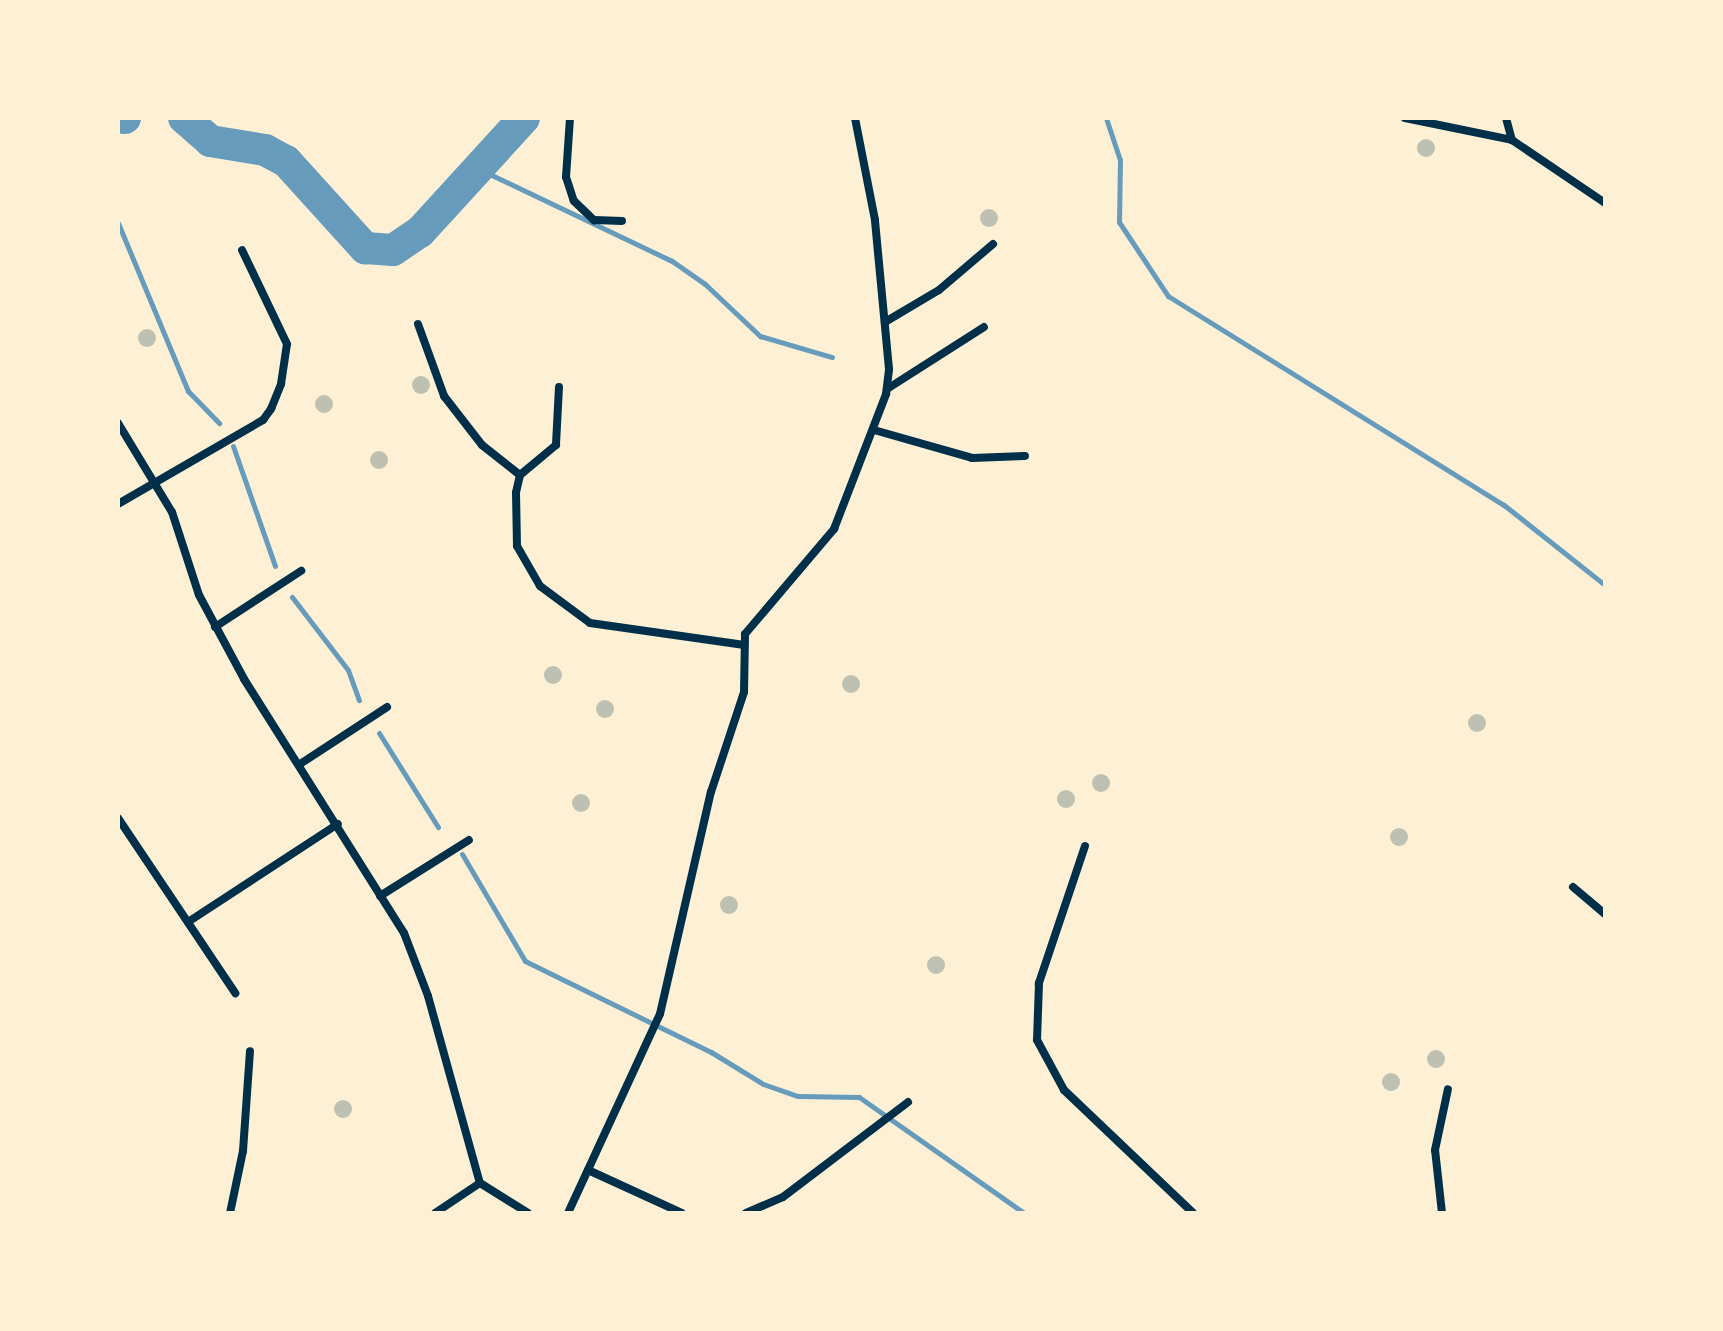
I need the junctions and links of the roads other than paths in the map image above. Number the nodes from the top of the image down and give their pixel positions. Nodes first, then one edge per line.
1 (570, 118) edge
2 (855, 118) edge
3 (1405, 118) edge
4 (1506, 118) edge
5 (1512, 140) junction
6 (1605, 203) edge
7 (622, 221) dead end
8 (993, 244) dead end
9 (242, 250) dead end
10 (885, 322) junction
11 (418, 324) dead end
12 (984, 327) dead end
13 (559, 387) dead end
14 (887, 390) junction
15 (118, 423) edge
16 (874, 430) junction
17 (1025, 456) dead end
18 (520, 475) junction
19 (153, 480) junction
20 (118, 504) edge
21 (301, 571) dead end
22 (215, 627) junction
23 (744, 645) junction
24 (387, 707) dead end
25 (300, 764) junction
26 (118, 818) edge
27 (338, 824) junction
28 (469, 840) dead end
29 (1085, 846) dead end
30 (1573, 887) dead end
31 (380, 896) junction
32 (1605, 914) edge
33 (188, 922) junction
34 (235, 993) dead end
35 (250, 1051) dead end
36 (1448, 1089) dead end
37 (908, 1102) dead end
38 (588, 1170) junction
39 (480, 1183) junction
40 (230, 1213) edge
41 (435, 1213) edge
42 (528, 1213) edge
43 (568, 1213) edge
44 (682, 1213) edge
45 (746, 1213) edge
46 (1193, 1213) edge
47 (1442, 1213) edge

1 - 7 street
2 - 10 street
3 - 5 street
4 - 5 street
5 - 6 street
8 - 10 street
9 - 19 street
10 - 14 street
11 - 18 street
12 - 14 street
13 - 18 street
14 - 16 street
15 - 19 street
16 - 17 street
16 - 23 street
18 - 23 street
19 - 20 street
19 - 22 street
21 - 22 street
22 - 25 street
23 - 38 street
24 - 25 street
25 - 27 street
26 - 33 street
27 - 31 street
27 - 33 street
28 - 31 street
29 - 46 street
30 - 32 street
31 - 39 street
33 - 34 street
35 - 40 street
36 - 47 street
37 - 45 street
38 - 43 street
38 - 44 street
39 - 41 street
39 - 42 street

